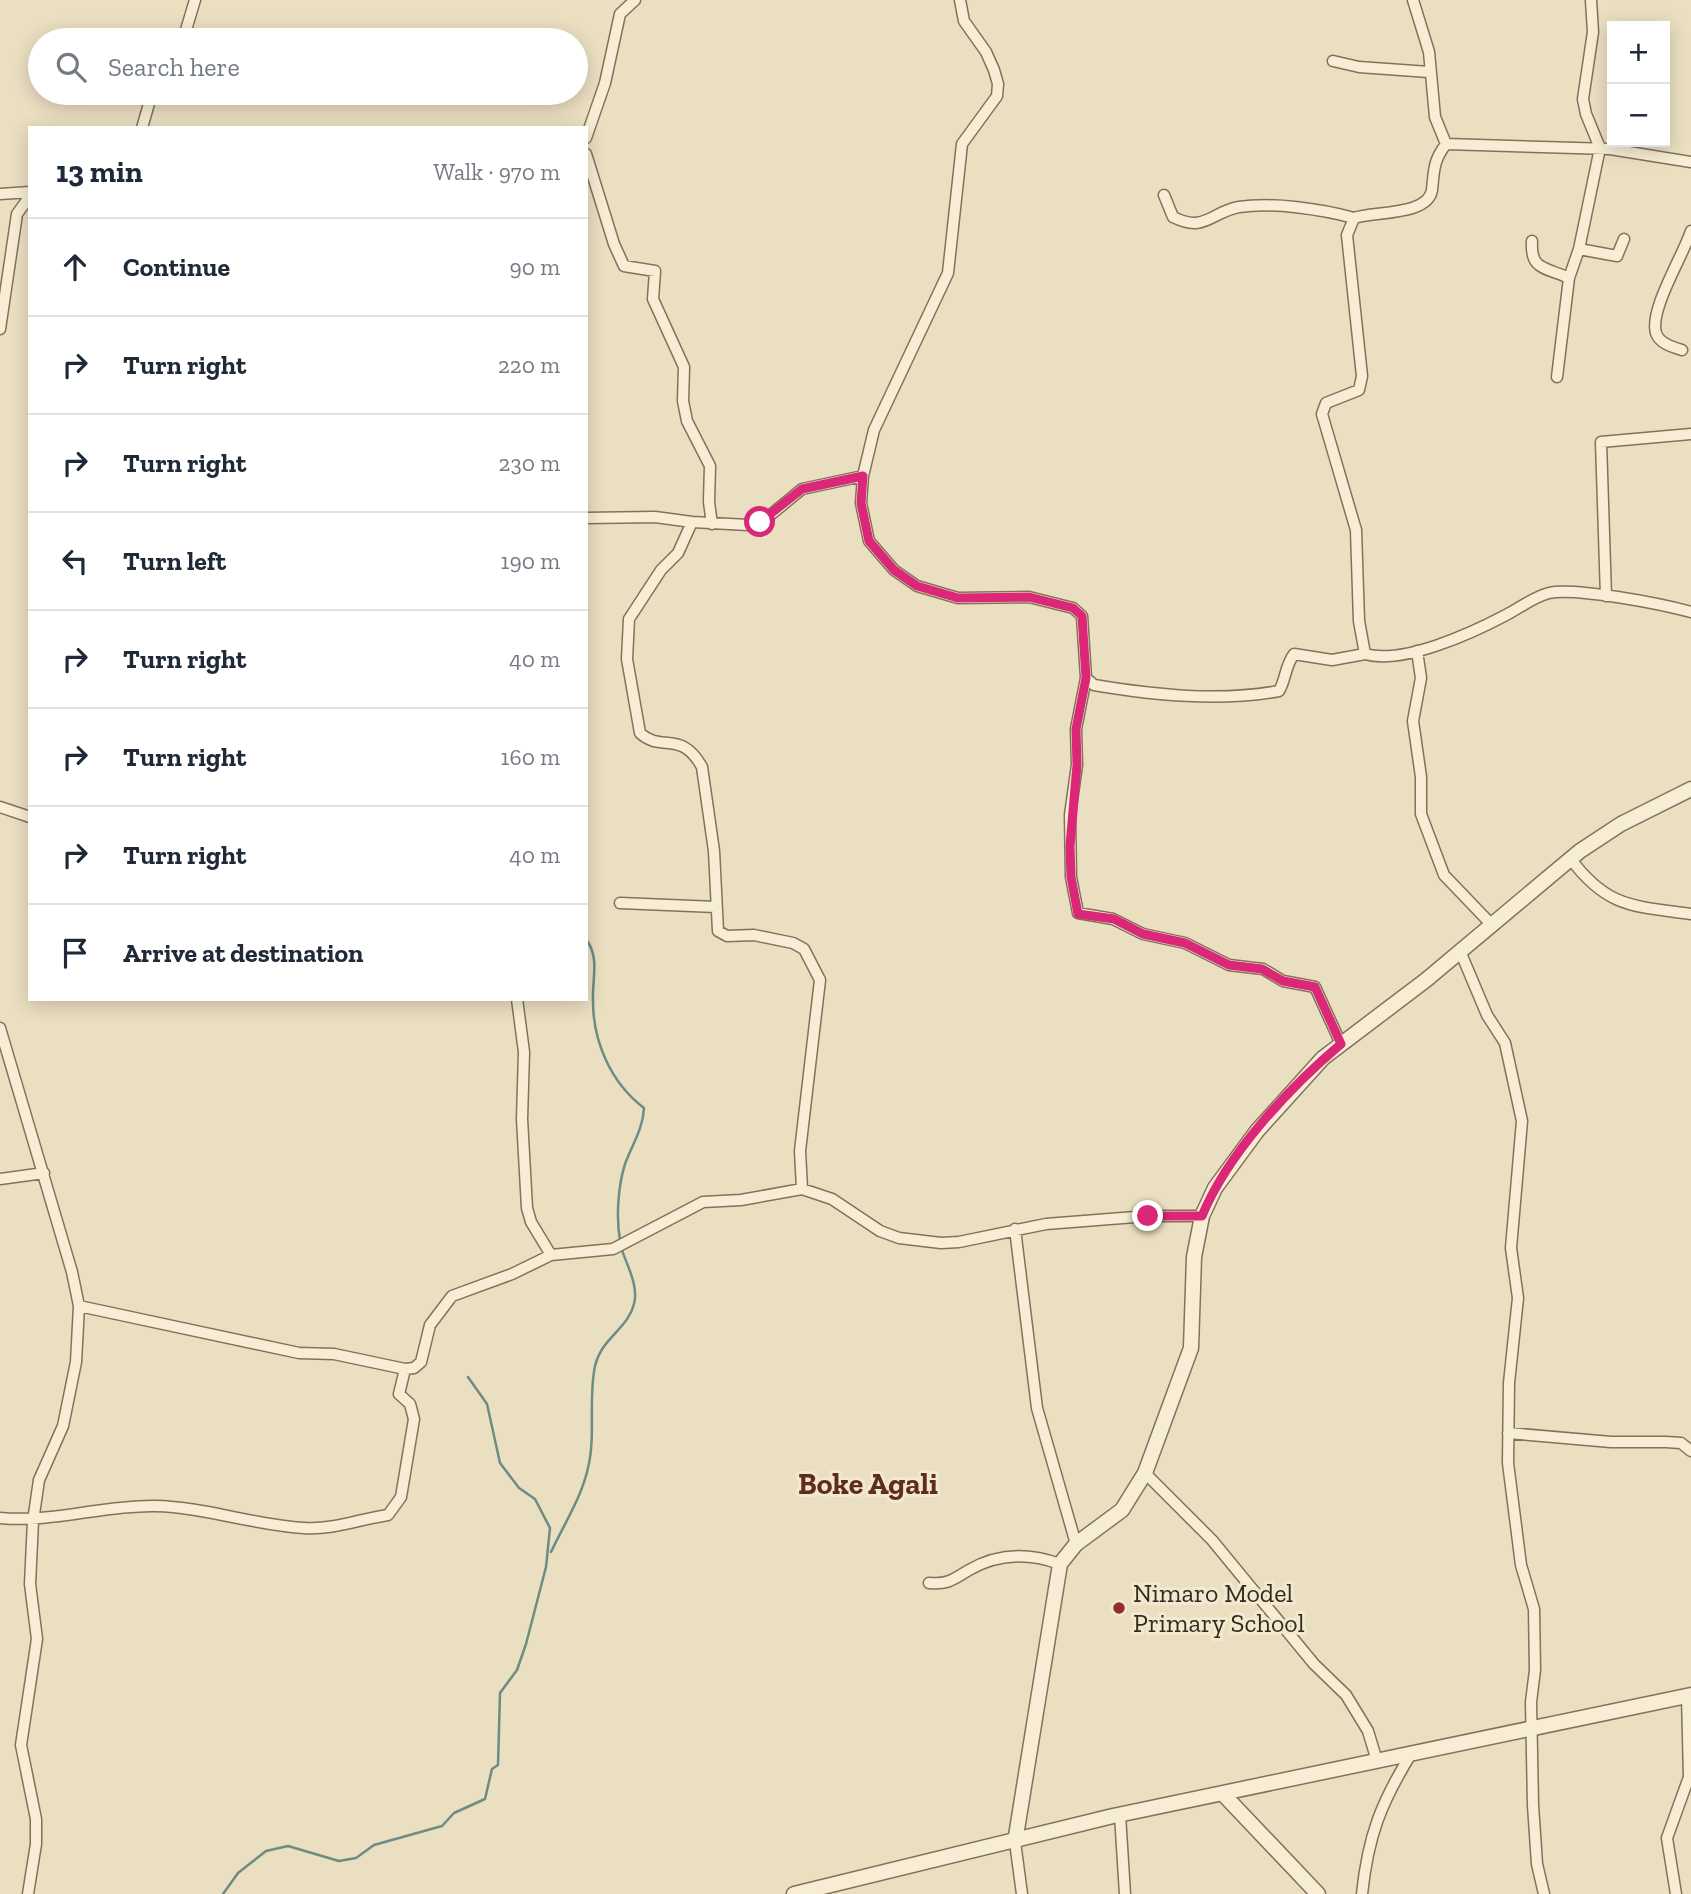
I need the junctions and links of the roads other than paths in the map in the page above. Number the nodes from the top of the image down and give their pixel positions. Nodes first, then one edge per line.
1 (195, 0) edge
2 (635, 0) edge
3 (960, 0) edge
4 (1413, 0) edge
5 (1591, 0) edge
6 (187, 28) edge
7 (1333, 61) dead end
8 (1429, 72) junction
9 (149, 105) edge
10 (143, 126) edge
11 (588, 132) edge
12 (1446, 144) junction
13 (1600, 148) junction
14 (588, 160) edge
15 (1691, 162) edge
16 (0, 194) edge
17 (28, 194) edge
18 (1164, 195) dead end
19 (28, 197) edge
20 (1354, 218) junction
21 (1691, 231) edge
22 (1624, 239) dead end
23 (1532, 241) dead end
24 (1579, 248) junction
25 (1569, 278) junction
26 (0, 329) edge
27 (1682, 350) dead end
28 (1557, 377) dead end
29 (1691, 434) edge
30 (863, 476) junction
31 (588, 518) edge
32 (692, 522) junction
33 (712, 524) junction
34 (1606, 596) junction
35 (1691, 612) edge
36 (1416, 651) junction
37 (1365, 654) junction
38 (1086, 678) junction
39 (1691, 789) edge
40 (0, 807) edge
41 (28, 816) edge
42 (1570, 859) junction
43 (620, 903) dead end
44 (716, 907) junction
45 (1691, 914) edge
46 (1490, 923) junction
47 (1460, 951) junction
48 (517, 1001) edge
49 (0, 1028) edge
50 (1341, 1044) junction
51 (44, 1173) junction
52 (0, 1179) edge
53 (802, 1189) junction
54 (1202, 1216) junction
55 (1015, 1229) junction
56 (551, 1255) junction
57 (79, 1306) junction
58 (405, 1369) junction
59 (1508, 1433) junction
60 (1691, 1451) edge
61 (1145, 1473) junction
62 (0, 1518) edge
63 (33, 1521) junction
64 (1076, 1544) junction
65 (1060, 1564) junction
66 (929, 1583) dead end
67 (1689, 1696) edge
68 (1531, 1729) junction
69 (1411, 1754) junction
70 (1377, 1761) junction
71 (1689, 1777) junction
72 (1691, 1794) edge
73 (1224, 1795) junction
74 (1120, 1815) junction
75 (1014, 1842) junction
76 (839, 1890) edge
77 (28, 1894) edge
78 (794, 1894) edge
79 (1022, 1894) edge
80 (1125, 1894) edge
81 (1318, 1894) edge
82 (1362, 1894) edge
83 (1544, 1894) edge
84 (1676, 1894) edge

1 - 6 street
2 - 11 street
3 - 30 street
4 - 8 street
5 - 13 street
7 - 8 street
8 - 12 street
9 - 10 street
12 - 13 street
12 - 20 street
13 - 15 street
13 - 24 street
14 - 33 street
16 - 17 street
18 - 20 street
19 - 26 street
20 - 37 street
21 - 27 street
22 - 24 street
23 - 25 street
24 - 25 street
25 - 28 street
29 - 34 street
30 - 33 street
30 - 38 street
31 - 32 street
32 - 33 street
32 - 44 street
34 - 35 street
34 - 36 street
36 - 37 street
36 - 46 street
37 - 38 street
38 - 50 street
39 - 42 street
40 - 41 street
42 - 45 street
42 - 46 street
43 - 44 street
44 - 53 street
46 - 47 street
47 - 50 street
47 - 59 street
48 - 56 street
49 - 51 street
50 - 54 street
51 - 52 street
51 - 57 street
53 - 55 street
53 - 56 street
54 - 55 street
54 - 61 street
55 - 64 street
56 - 58 street
57 - 58 street
57 - 63 street
58 - 63 street
59 - 60 street
59 - 68 street
61 - 64 street
61 - 70 street
62 - 63 street
63 - 77 street
64 - 65 street
65 - 66 street
65 - 75 street
67 - 68 street
67 - 71 street
68 - 69 street
68 - 83 street
69 - 70 street
69 - 82 street
70 - 73 street
71 - 72 street
71 - 84 street
73 - 74 street
73 - 81 street
74 - 75 street
74 - 80 street
75 - 76 street
75 - 79 street
76 - 78 street

